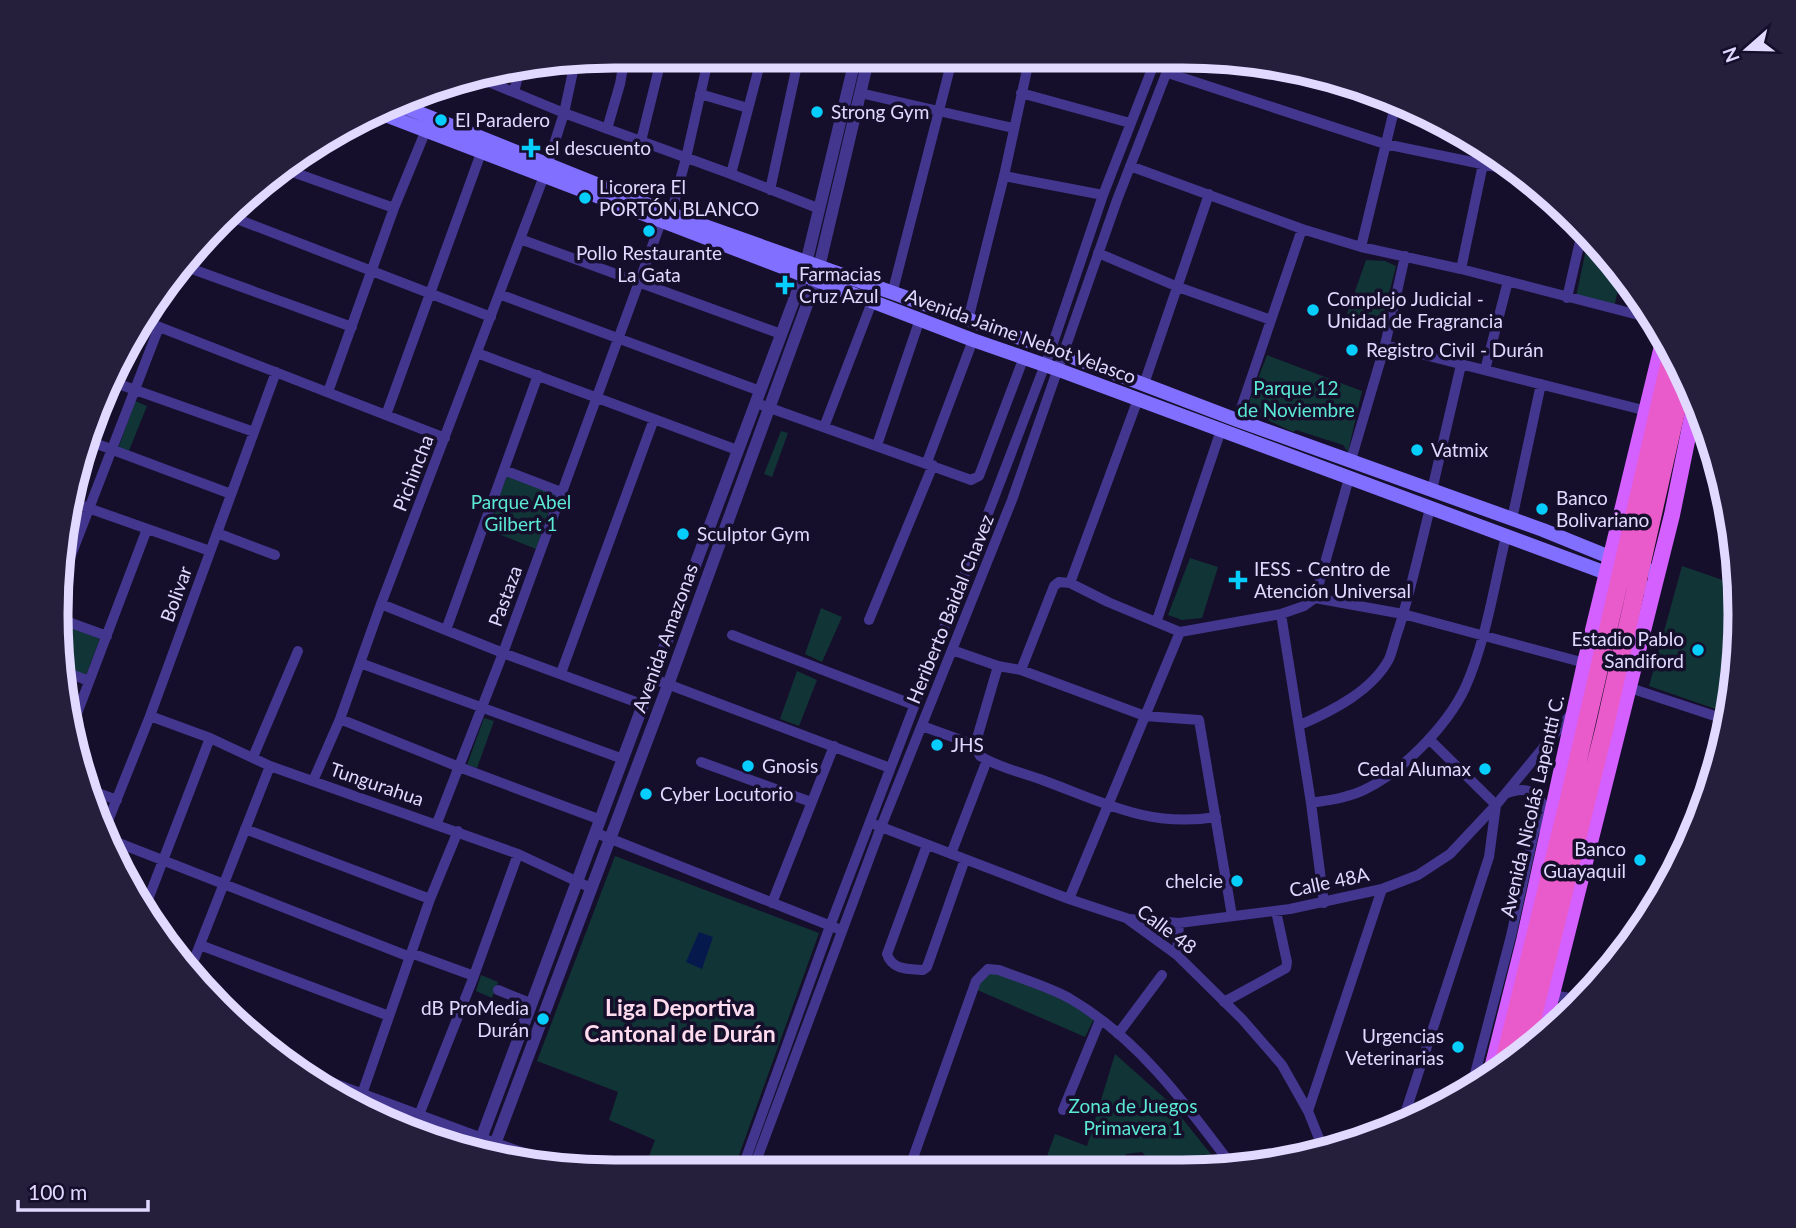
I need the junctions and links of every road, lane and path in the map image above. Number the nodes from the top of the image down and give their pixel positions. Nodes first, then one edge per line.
1 (623, 68) edge
2 (659, 68) edge
3 (706, 68) edge
4 (759, 68) edge
5 (796, 68) edge
6 (853, 68) edge
7 (866, 68) edge
8 (950, 68) edge
9 (1027, 68) edge
10 (1152, 68) edge
11 (1169, 68) edge
12 (573, 70) edge
13 (1168, 72) junction
14 (518, 77) edge
15 (491, 83) edge
16 (514, 92) junction
17 (860, 93) junction
18 (1021, 93) junction
19 (700, 94) junction
20 (413, 107) edge
21 (748, 108) junction
22 (1394, 111) edge
23 (940, 112) junction
24 (564, 113) junction
25 (390, 117) edge
26 (1130, 124) junction
27 (1013, 128) junction
28 (607, 129) junction
29 (426, 130) junction
30 (641, 141) junction
31 (1385, 144) junction
32 (481, 153) junction
33 (686, 158) junction
34 (1483, 164) junction
35 (1130, 166) junction
36 (1494, 166) edge
37 (546, 170) junction
38 (294, 172) edge
39 (732, 174) junction
40 (1004, 176) junction
41 (770, 190) junction
42 (1209, 194) junction
43 (1103, 195) junction
44 (394, 208) junction
45 (820, 209) junction
46 (666, 218) junction
47 (238, 219) edge
48 (1302, 229) junction
49 (520, 239) junction
50 (1580, 241) edge
51 (1361, 247) junction
52 (1098, 253) junction
53 (1405, 256) junction
54 (192, 269) edge
55 (372, 269) junction
56 (1461, 269) junction
57 (811, 271) junction
58 (1508, 281) junction
59 (638, 284) junction
60 (1178, 286) junction
61 (429, 292) junction
62 (499, 294) junction
63 (892, 294) junction
64 (1567, 298) junction
65 (872, 302) junction
66 (1639, 315) edge
67 (491, 317) junction
68 (920, 319) junction
69 (968, 320) junction
70 (1271, 320) junction
71 (152, 324) edge
72 (159, 327) junction
73 (352, 327) junction
74 (781, 334) junction
75 (618, 338) junction
76 (973, 340) junction
77 (1385, 345) junction
78 (1057, 352) junction
79 (1661, 352) edge
80 (477, 353) junction
81 (1024, 357) junction
82 (1461, 365) junction
83 (1052, 368) junction
84 (1669, 369) edge
85 (1485, 370) junction
86 (276, 372) junction
87 (538, 375) junction
88 (1144, 384) junction
89 (1541, 384) junction
90 (120, 385) edge
91 (134, 390) junction
92 (328, 392) junction
93 (1680, 393) edge
94 (596, 397) junction
95 (758, 397) junction
96 (1138, 399) junction
97 (769, 407) junction
98 (1647, 411) junction
99 (386, 415) junction
100 (654, 419) junction
101 (1237, 420) junction
102 (1692, 420) edge
103 (824, 427) junction
104 (1222, 430) junction
105 (254, 432) junction
106 (445, 438) junction
107 (96, 444) edge
108 (877, 444) junction
109 (113, 450) junction
110 (737, 450) junction
111 (1351, 460) junction
112 (930, 463) junction
113 (504, 470) junction
114 (1349, 478) junction
115 (1432, 490) junction
116 (561, 492) junction
117 (231, 494) junction
118 (80, 505) edge
119 (1430, 508) junction
120 (89, 509) junction
121 (1512, 519) junction
122 (147, 529) junction
123 (217, 533) junction
124 (1506, 536) junction
125 (210, 551) junction
126 (72, 553) edge
127 (275, 555) dead end
128 (1631, 574) junction
129 (1070, 583) junction
130 (1315, 597) junction
131 (381, 604) junction
132 (1281, 614) junction
133 (1403, 614) junction
134 (869, 620) dead end
135 (1157, 620) junction
136 (68, 622) edge
137 (446, 630) junction
138 (1181, 632) junction
139 (732, 635) dead end
140 (107, 636) junction
141 (1482, 636) junction
142 (952, 650) junction
143 (298, 651) dead end
144 (503, 653) junction
145 (360, 663) junction
146 (1585, 663) junction
147 (998, 666) junction
148 (1021, 670) junction
149 (561, 673) junction
150 (72, 674) edge
151 (654, 679) junction
152 (89, 681) junction
153 (668, 685) junction
154 (1627, 687) junction
155 (644, 705) junction
156 (914, 705) junction
157 (482, 707) junction
158 (1577, 708) junction
159 (78, 712) edge
160 (150, 716) junction
161 (1145, 716) junction
162 (1718, 716) edge
163 (340, 719) junction
164 (1300, 725) junction
165 (922, 726) junction
166 (210, 738) junction
167 (1429, 739) junction
168 (975, 745) junction
169 (834, 746) junction
170 (253, 757) junction
171 (623, 759) junction
172 (987, 760) junction
173 (701, 762) dead end
174 (270, 766) junction
175 (459, 767) junction
176 (890, 768) junction
177 (313, 781) junction
178 (99, 793) edge
179 (1505, 793) junction
180 (117, 800) junction
181 (811, 802) junction
182 (1311, 803) junction
183 (1496, 805) junction
184 (1108, 806) junction
185 (1550, 815) junction
186 (1216, 817) junction
187 (109, 820) edge
188 (869, 822) junction
189 (437, 823) junction
190 (599, 826) junction
191 (881, 827) junction
192 (245, 829) junction
193 (458, 831) junction
194 (610, 839) junction
195 (120, 843) edge
196 (927, 845) junction
197 (519, 854) junction
198 (951, 854) junction
199 (965, 859) junction
200 (163, 860) junction
201 (576, 882) junction
202 (223, 884) junction
203 (591, 888) junction
204 (1382, 889) junction
205 (148, 898) edge
206 (1069, 899) junction
207 (430, 900) junction
208 (1324, 902) junction
209 (772, 903) junction
210 (1276, 911) junction
211 (1232, 916) junction
212 (1126, 918) junction
213 (1179, 922) junction
214 (830, 926) junction
215 (841, 930) junction
216 (200, 945) junction
217 (410, 955) junction
218 (1177, 955) junction
219 (194, 961) edge
220 (474, 975) junction
221 (1162, 975) dead end
222 (1520, 976) junction
223 (498, 990) dead end
224 (1551, 995) junction
225 (1570, 998) edge
226 (1224, 1002) junction
227 (530, 1003) junction
228 (389, 1016) junction
229 (1100, 1020) junction
230 (1545, 1021) edge
231 (1118, 1034) junction
232 (1528, 1035) edge
233 (1505, 1053) edge
234 (1495, 1061) edge
235 (1475, 1074) edge
236 (356, 1094) edge
237 (365, 1099) edge
238 (1063, 1110) dead end
239 (1308, 1111) junction
240 (1406, 1111) edge
241 (419, 1115) junction
242 (436, 1122) junction
243 (434, 1129) edge
244 (470, 1140) edge
245 (1320, 1142) edge
246 (480, 1143) edge
247 (488, 1144) edge
248 (495, 1144) junction
249 (510, 1149) edge
250 (1226, 1158) edge
251 (745, 1160) edge
252 (756, 1160) edge
253 (912, 1160) edge

1 - 28 street
2 - 30 street
3 - 19 street, Pastaza
4 - 21 street
5 - 41 street
6 - 45 street, Avenida Amazonas
7 - 17 street, Avenida Amazonas
8 - 23 street
9 - 18 street
10 - 26 street, Heriberto Baidal Chavez
11 - 13 street, Heriberto Baidal Chavez
12 - 24 street, Pichincha
13 - 31 street
13 - 35 street, Heriberto Baidal Chavez
14 - 16 street
15 - 16 street
16 - 24 street
17 - 23 street
17 - 57 street, Avenida Amazonas
18 - 26 street
18 - 27 street
19 - 21 street
19 - 33 street, Pastaza
20 - 37 main road, Avenida Jaime Nebot Velasco
21 - 39 street
22 - 31 street
23 - 27 street
23 - 63 street
24 - 28 street
24 - 37 street, Pichincha
25 - 29 main road, Avenida Jaime Nebot Velasco
26 - 43 street, Heriberto Baidal Chavez
27 - 40 street
28 - 30 street
29 - 32 main road, Avenida Jaime Nebot Velasco
29 - 44 street
30 - 33 street
31 - 34 street
31 - 51 street
32 - 37 main road, Avenida Jaime Nebot Velasco
32 - 61 street
33 - 39 street
33 - 46 street, Pastaza
34 - 36 street
34 - 56 street
35 - 42 street
35 - 52 street, Heriberto Baidal Chavez
37 - 46 main road, Avenida Jaime Nebot Velasco
37 - 49 street, Pichincha
38 - 44 street
39 - 41 street
40 - 43 street
40 - 69 street
41 - 45 street
42 - 48 street
42 - 60 street
43 - 78 street, Heriberto Baidal Chavez
44 - 55 street
45 - 57 street, Avenida Amazonas
46 - 57 main road, Avenida Jaime Nebot Velasco
46 - 59 street, Pastaza
47 - 55 street
48 - 51 street
48 - 70 street
49 - 59 street
49 - 62 street, Pichincha
50 - 64 street
51 - 53 street
52 - 60 street
52 - 78 street, Heriberto Baidal Chavez
53 - 56 street
53 - 77 street
54 - 73 street
55 - 61 street
55 - 73 street
56 - 58 street
57 - 63 main road, Avenida Jaime Nebot Velasco
57 - 65 main road, Avenida Jaime Nebot Velasco
57 - 74 street, Avenida Amazonas
57 - 97 street, Avenida Amazonas
58 - 64 street
58 - 85 street
59 - 74 street
59 - 75 street, Pastaza
60 - 70 street
60 - 88 street
61 - 67 street
61 - 99 street
62 - 67 street, Pichincha
62 - 75 street
63 - 69 main road, Avenida Jaime Nebot Velasco
64 - 66 street
65 - 68 main road, Avenida Jaime Nebot Velasco
65 - 103 street
67 - 80 street, Pichincha
68 - 76 main road, Avenida Jaime Nebot Velasco
68 - 108 street
69 - 78 main road, Avenida Jaime Nebot Velasco
70 - 101 street
71 - 72 street
72 - 86 street
72 - 91 street
73 - 92 street
74 - 95 street, Avenida Amazonas
75 - 94 street, Pastaza
75 - 95 street
76 - 81 main road, Avenida Jaime Nebot Velasco
76 - 112 street
77 - 82 street
77 - 111 street
78 - 83 street, Heriberto Baidal Chavez
78 - 88 main road, Avenida Jaime Nebot Velasco
79 - 98 main road, Avenida Nicolás Lapentti C.
80 - 87 street
80 - 106 street, Pichincha
81 - 83 main road, Avenida Jaime Nebot Velasco
81 - 112 street
82 - 85 street
82 - 115 street
83 - 96 main road, Avenida Jaime Nebot Velasco
83 - 142 street, Heriberto Baidal Chavez
83 - 156 street, Heriberto Baidal Chavez
84 - 128 highway, Avenida Nicolás Lapentti C.
85 - 89 street
86 - 92 street
86 - 105 street, Bolivar
87 - 94 street
87 - 113 street
88 - 101 main road, Avenida Jaime Nebot Velasco
89 - 98 street
89 - 121 street
90 - 91 street
91 - 105 street
91 - 109 street
92 - 99 street
93 - 128 highway, Avenida Nicolás Lapentti C.
94 - 100 street
94 - 116 street, Pastaza
95 - 97 street
95 - 110 street, Avenida Amazonas
96 - 104 main road, Avenida Jaime Nebot Velasco
96 - 129 street
97 - 103 street
97 - 153 street, Avenida Amazonas
98 - 128 main road, Avenida Nicolás Lapentti C.
99 - 106 street
100 - 110 street
100 - 149 street
101 - 111 main road, Avenida Jaime Nebot Velasco
102 - 128 main road, Avenida Nicolás Lapentti C.
103 - 108 street
104 - 114 main road, Avenida Jaime Nebot Velasco
104 - 135 street
105 - 117 street, Bolivar
106 - 131 street, Pichincha
107 - 109 street
108 - 112 street
109 - 117 street
109 - 120 street
110 - 151 street, Avenida Amazonas
111 - 115 main road, Avenida Jaime Nebot Velasco
112 - 134 street
113 - 116 street
113 - 137 street
114 - 119 main road, Avenida Jaime Nebot Velasco
114 - 130 street
115 - 121 main road, Avenida Jaime Nebot Velasco
116 - 144 street, Pastaza
117 - 123 street, Bolivar
118 - 120 street
119 - 124 main road, Avenida Jaime Nebot Velasco
119 - 133 street
120 - 122 street
120 - 126 street
121 - 128 main road, Avenida Jaime Nebot Velasco
122 - 125 street
122 - 140 street
123 - 125 street, Bolivar
123 - 127 street
124 - 128 main road, Avenida Jaime Nebot Velasco
124 - 141 street
125 - 160 street, Bolivar
128 - 146 main road, Avenida Nicolás Lapentti C.
128 - 154 main road, Avenida Nicolás Lapentti C.
128 - 222 highway, Avenida Nicolás Lapentti C.
128 - 232 highway, Avenida Nicolás Lapentti C.
129 - 135 street
129 - 148 street
130 - 132 street
130 - 133 street
131 - 137 street
131 - 145 street, Pichincha
132 - 138 street
132 - 164 street
133 - 141 street
133 - 164 street
135 - 138 street
136 - 140 street
137 - 144 street
138 - 161 street
139 - 156 street
140 - 152 street
141 - 146 street
141 - 167 street
142 - 147 street
142 - 165 street, Heriberto Baidal Chavez
143 - 170 street
144 - 149 street
144 - 157 street, Pastaza
145 - 157 street
145 - 163 street, Pichincha
146 - 158 main road, Avenida Nicolás Lapentti C.
147 - 148 street
147 - 168 street
148 - 161 street
149 - 155 street
150 - 152 street
151 - 153 street
151 - 155 street, Avenida Amazonas
152 - 159 street
153 - 169 street
153 - 194 street, Avenida Amazonas
154 - 162 street
154 - 224 main road, Avenida Nicolás Lapentti C.
155 - 171 street, Avenida Amazonas
156 - 176 street, Heriberto Baidal Chavez
157 - 171 street
157 - 175 street, Pastaza
158 - 179 street, Calle 48A
158 - 185 main road, Avenida Nicolás Lapentti C.
160 - 166 street, Tungurahua
160 - 180 street, Bolivar
161 - 184 street
161 - 186 street
163 - 175 street
163 - 177 street, Pichincha
164 - 182 street
165 - 168 street
165 - 191 street, Heriberto Baidal Chavez
166 - 170 street, Tungurahua
166 - 200 street
167 - 182 street
167 - 183 street
168 - 172 street
169 - 176 street
169 - 181 street
170 - 174 street, Tungurahua
171 - 190 street, Avenida Amazonas
172 - 184 street
172 - 198 street
173 - 181 street
174 - 177 street, Tungurahua
174 - 192 street
175 - 189 street, Pastaza
175 - 190 street
176 - 188 street, Heriberto Baidal Chavez
177 - 189 street, Tungurahua
178 - 180 street
179 - 183 street, Calle 48A
179 - 185 street
180 - 187 street, Bolivar
181 - 209 street
182 - 208 street
183 - 204 street, Calle 48A
183 - 240 street
184 - 186 street
184 - 206 street
185 - 222 main road, Avenida Nicolás Lapentti C.
185 - 235 street
186 - 211 street
188 - 191 street, Calle 48
188 - 214 street, Heriberto Baidal Chavez
189 - 193 street, Tungurahua
190 - 194 street
190 - 201 street, Avenida Amazonas
191 - 196 street, Calle 48
191 - 215 street, Heriberto Baidal Chavez
192 - 202 street
192 - 207 street
193 - 197 street, Tungurahua
193 - 207 street
194 - 203 street, Avenida Amazonas
194 - 209 street
195 - 200 street
196 - 198 street, Calle 48
196 - 199 street
197 - 201 street, Tungurahua
197 - 220 street
198 - 199 street, Calle 48
199 - 206 street, Calle 48
200 - 202 street
200 - 205 street
201 - 203 street, Tungurahua
201 - 227 street, Avenida Amazonas
202 - 216 street
202 - 217 street
203 - 248 street, Avenida Amazonas
204 - 208 street, Calle 48A
204 - 239 street
206 - 212 street, Calle 48
207 - 217 street
208 - 210 street, Calle 48A
209 - 214 street
210 - 211 street, Calle 48A
210 - 226 street
211 - 213 street, Calle 48A
212 - 213 street, Calle 48A
212 - 218 street, Calle 48
213 - 218 street
214 - 215 street
214 - 251 street, Heriberto Baidal Chavez
215 - 252 street, Heriberto Baidal Chavez
216 - 219 street
216 - 228 street
217 - 220 street
217 - 228 street
218 - 226 street, Calle 48
220 - 241 street
221 - 231 street
222 - 233 highway, Avenida Nicolás Lapentti C.
222 - 234 main road, Avenida Nicolás Lapentti C.
223 - 227 street
224 - 225 street
224 - 230 main road, Avenida Nicolás Lapentti C.
226 - 239 street, Calle 48
227 - 246 street, Avenida Amazonas
228 - 236 street
229 - 231 street
229 - 238 street
229 - 253 street
231 - 250 street
237 - 241 street
239 - 245 street, Calle 48
241 - 242 street
242 - 243 street
242 - 244 street
247 - 248 street
248 - 249 street

